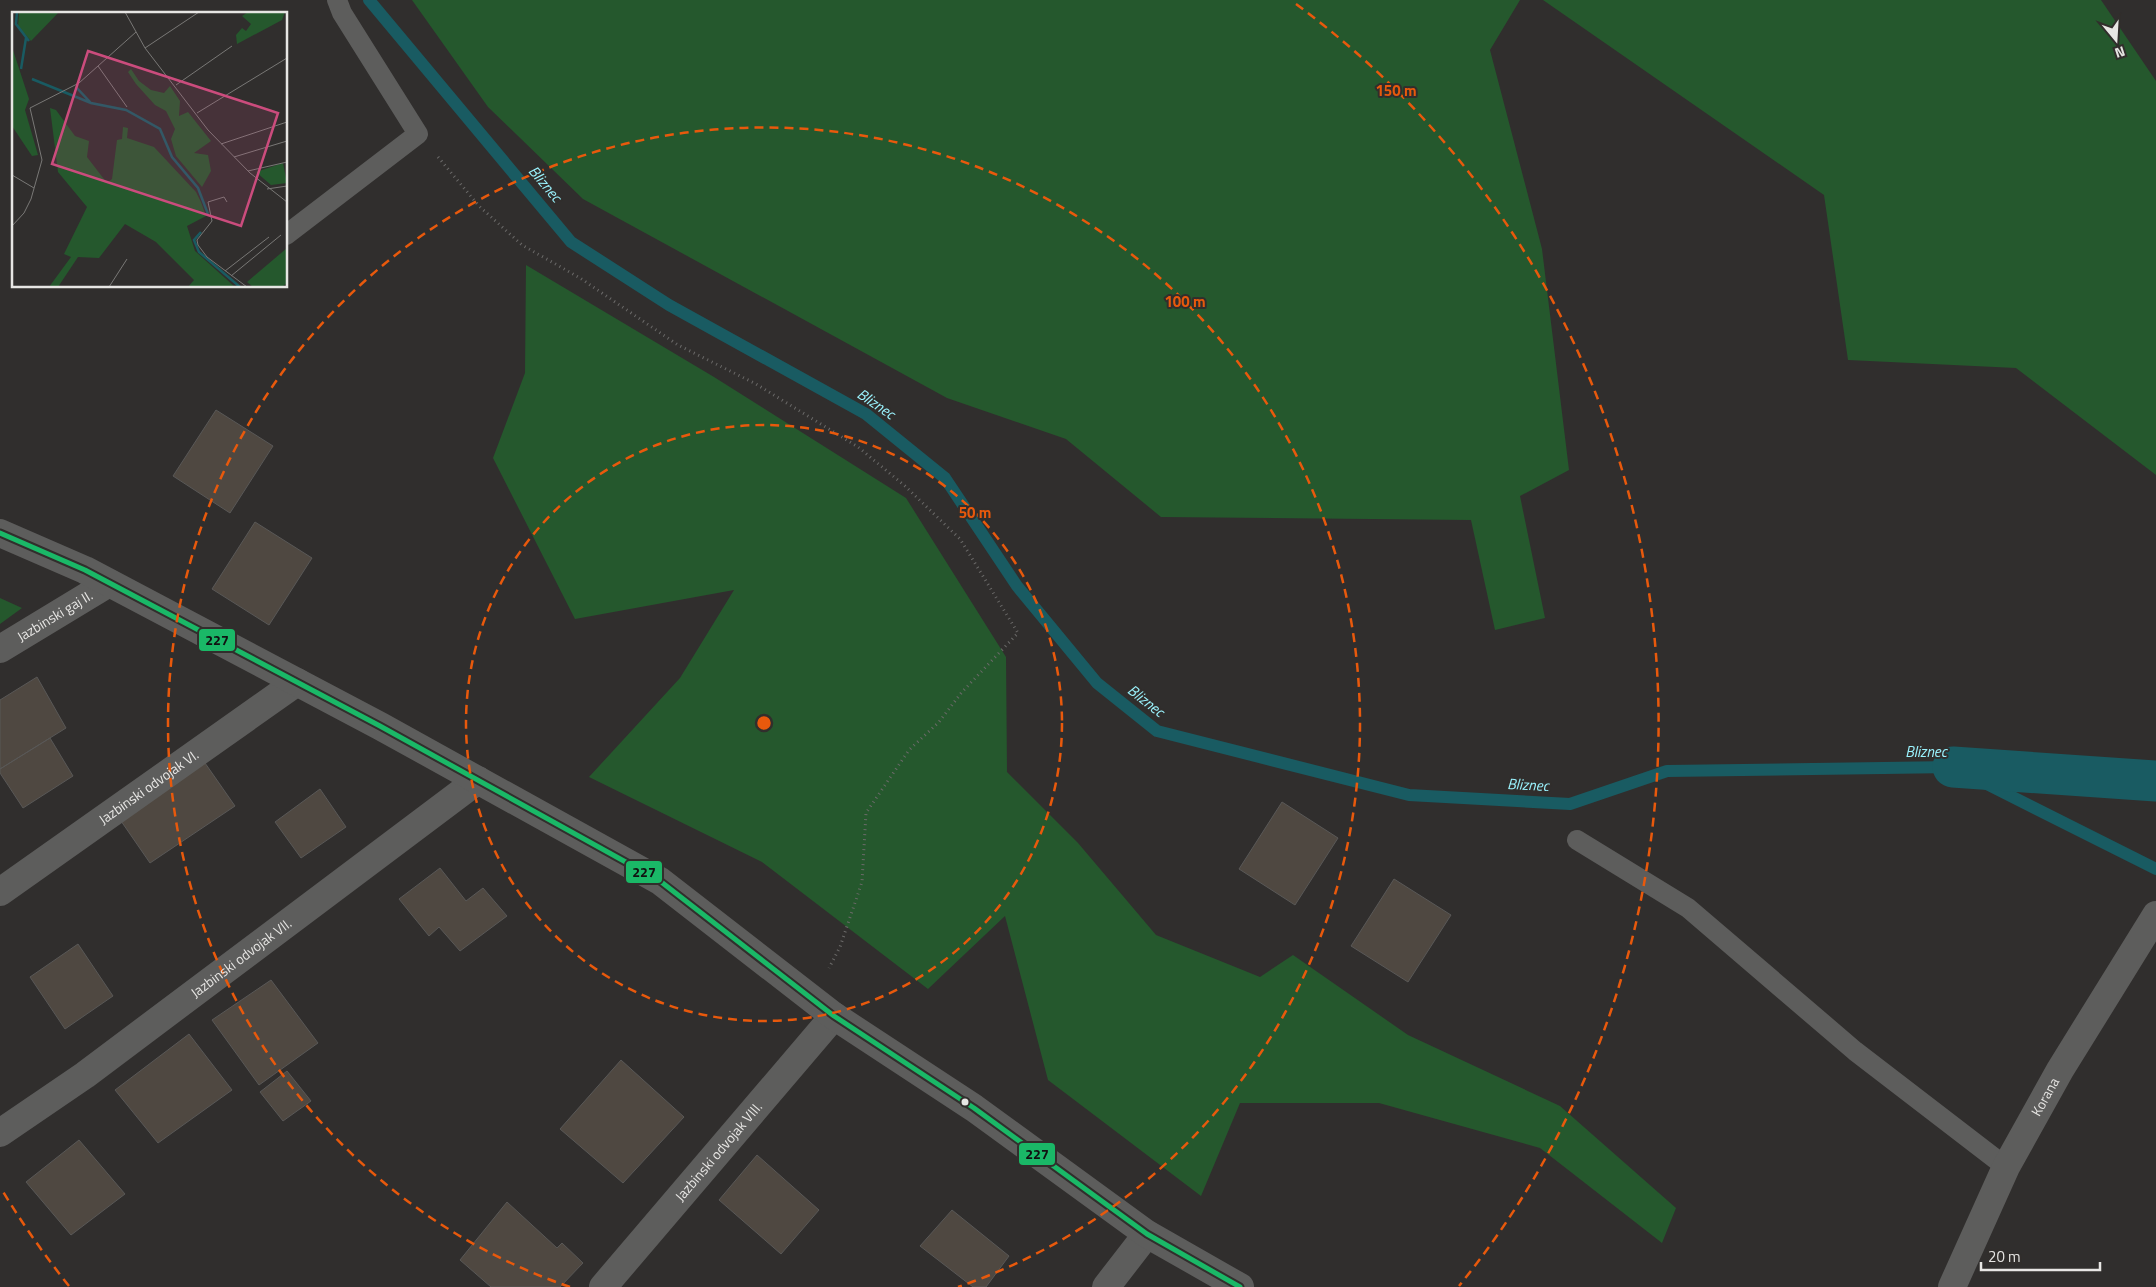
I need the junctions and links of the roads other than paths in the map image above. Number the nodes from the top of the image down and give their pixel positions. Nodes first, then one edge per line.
1 (337, 0) edge
2 (288, 233) edge
3 (0, 533) edge
4 (109, 584) junction
5 (0, 649) edge
6 (297, 682) junction
7 (478, 780) junction
8 (1577, 840) dead end
9 (0, 892) edge
10 (2156, 915) edge
11 (834, 1016) junction
12 (0, 1134) edge
13 (2006, 1167) junction
14 (1147, 1234) junction
15 (603, 1287) edge
16 (1106, 1287) edge
17 (1240, 1287) edge
18 (1952, 1287) edge

1 - 2 lane
3 - 4 street
4 - 5 street, Jazbinski gaj II.
4 - 6 street
6 - 7 street
6 - 9 street, Jazbinski odvojak VI.
7 - 11 street
7 - 12 street, Jazbinski odvojak VII.
8 - 13 lane
10 - 13 street, Korana
11 - 14 street
11 - 15 street, Jazbinski odvojak VIII.
13 - 18 street, Korana
14 - 16 street
14 - 17 street

